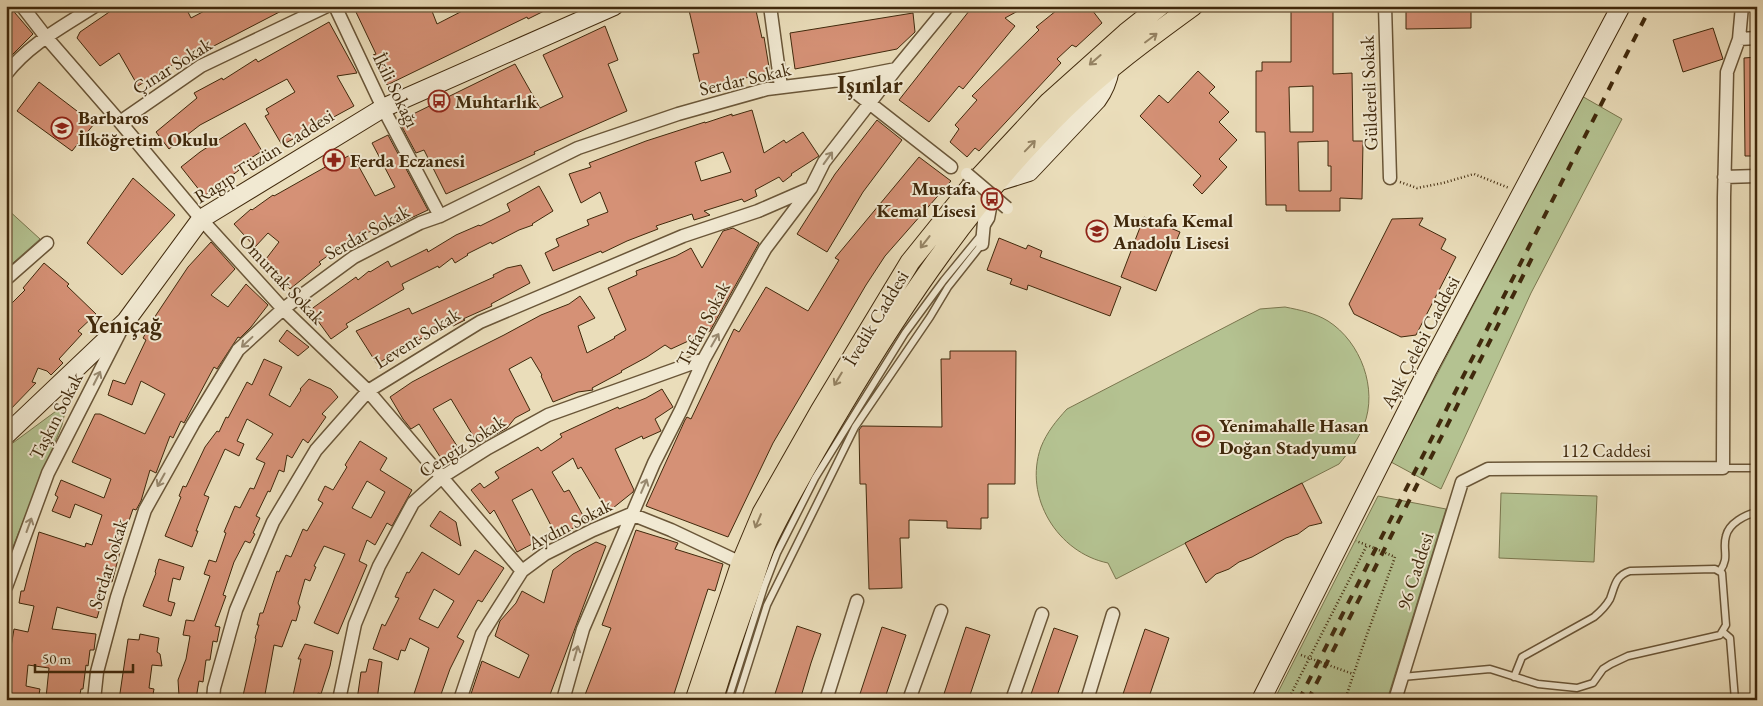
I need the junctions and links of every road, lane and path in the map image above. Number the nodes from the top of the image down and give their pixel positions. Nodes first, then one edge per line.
1 (22, 6) edge
2 (95, 6) edge
3 (327, 6) edge
4 (335, 6) edge
5 (614, 6) edge
6 (770, 6) edge
7 (948, 6) edge
8 (1160, 6) edge
9 (1193, 6) edge
10 (1385, 6) edge
11 (1621, 6) edge
12 (1742, 6) edge
13 (46, 37) junction
14 (1757, 38) edge
15 (1740, 39) junction
16 (896, 69) junction
17 (6, 74) edge
18 (840, 80) junction
19 (781, 87) junction
20 (870, 103) junction
21 (383, 108) junction
22 (120, 122) junction
23 (951, 167) dead end
24 (967, 174) dead end
25 (1757, 176) edge
26 (1724, 177) junction
27 (1390, 178) joint
28 (997, 182) junction
29 (811, 188) junction
30 (1513, 189) dead end
31 (1007, 208) dead end
32 (440, 216) junction
33 (202, 219) junction
34 (983, 237) junction
35 (47, 243) dead end
36 (6, 279) edge
37 (282, 309) junction
38 (126, 321) junction
39 (704, 359) junction
40 (368, 391) junction
41 (6, 435) edge
42 (1723, 468) junction
43 (1757, 468) edge
44 (1488, 469) joint
45 (442, 477) junction
46 (1757, 512) edge
47 (631, 514) junction
48 (1344, 536) junction
49 (1367, 545) junction
50 (741, 563) junction
51 (1720, 570) junction
52 (522, 571) junction
53 (6, 587) edge
54 (857, 601) dead end
55 (941, 611) dead end
56 (1042, 614) dead end
57 (1113, 614) dead end
58 (1722, 632) junction
59 (1287, 649) junction
60 (1309, 658) junction
61 (1353, 674) junction
62 (1401, 677) junction
63 (1514, 677) junction
64 (94, 700) edge
65 (213, 700) edge
66 (339, 700) edge
67 (460, 700) edge
68 (563, 700) edge
69 (696, 700) edge
70 (713, 700) edge
71 (722, 700) edge
72 (728, 700) edge
73 (737, 700) edge
74 (826, 700) edge
75 (909, 700) edge
76 (1012, 700) edge
77 (1087, 700) edge
78 (1261, 700) edge
79 (1288, 700) edge
80 (1345, 700) edge
81 (1395, 700) edge
82 (1735, 700) edge

1 - 13 street, Omurtak Sokak
2 - 13 street
3 - 22 street, Çınar Sokak
4 - 21 street, İkili Sokağı
5 - 21 street, Ragıp Tüzün Caddesi
6 - 19 street
7 - 16 street, Tufan Sokak
8 -> 50 main road, İvedik Caddesi
28 -> 9 main road, İvedik Caddesi
10 - 27 street, Güldereli Sokak
11 - 48 street, Aşık Çelebi Caddesi
12 - 15 street
13 - 17 street
13 - 22 street, Omurtak Sokak
14 - 15 street
15 - 26 street
16 - 18 street, Serdar Sokak
16 - 20 street, Tufan Sokak
18 - 19 street, Serdar Sokak
18 - 20 street
19 - 32 street, Serdar Sokak
20 - 23 street
29 -> 20 street, Tufan Sokak
21 - 32 street, İkili Sokağı
21 - 33 street, Ragıp Tüzün Caddesi
22 - 33 street, Omurtak Sokak
24 - 31 street, bridge
25 - 26 street
26 - 42 street
27 - 30 path
28 - 34 lane
28 - 70 main road, İvedik Caddesi
39 -> 29 street, Tufan Sokak
29 - 40 street, Levent Sokak
32 - 37 street, Serdar Sokak
33 - 37 street, Omurtak Sokak
33 - 38 street, Ragıp Tüzün Caddesi
34 - 71 street
34 - 72 lane
34 - 73 lane
35 - 36 street
37 - 40 street, Omurtak Sokak
37 -> 64 street, Serdar Sokak
38 - 41 street, Ragıp Tüzün Caddesi
53 -> 38 street, Taşkın Sokak
39 - 45 street, Cengiz Sokak
47 -> 39 street, Tufan Sokak
40 - 45 street, Omurtak Sokak
40 - 65 street, Levent Sokak
42 - 43 lane
42 - 44 street, 112 Caddesi
44 - 62 street, 96 Caddesi
45 - 52 street, Omurtak Sokak
45 - 66 street, Cengiz Sokak
46 - 51 lane
47 - 50 street, Aydın Sokak
47 - 52 street, Aydın Sokak
68 -> 47 street, Tufan Sokak
48 - 49 path
48 - 59 street, Aşık Çelebi Caddesi
49 - 60 path
49 - 61 path
50 - 69 main road, İvedik Caddesi
51 - 58 lane
51 - 63 lane
52 - 67 street, Aydın Sokak
54 - 74 street
55 - 75 street
56 - 76 street
57 - 77 street
58 - 63 lane
58 - 82 lane
59 - 60 path
59 - 78 street, Aşık Çelebi Caddesi
60 - 61 path
60 - 79 path
61 - 80 path
62 - 63 lane
62 - 81 street, 96 Caddesi

